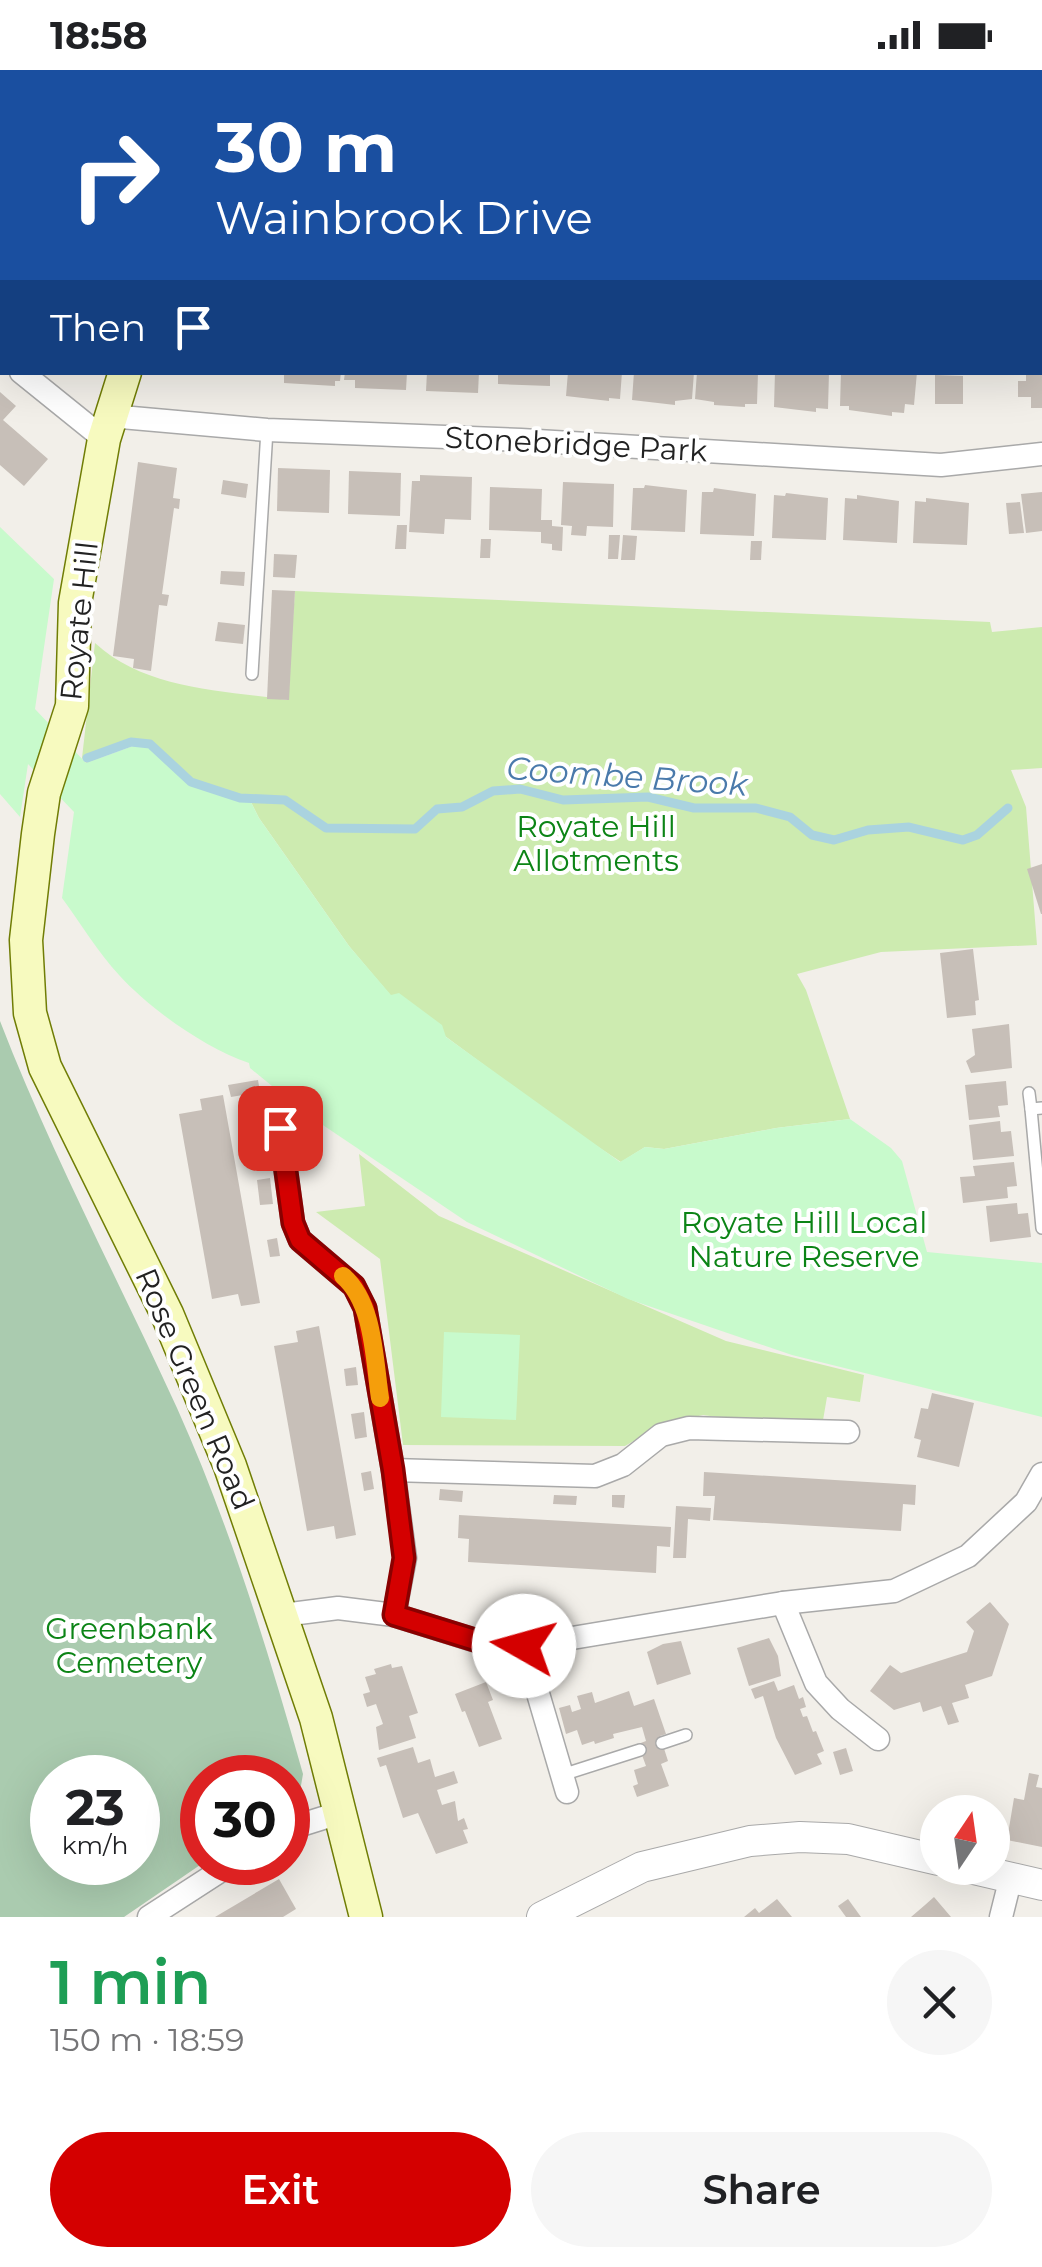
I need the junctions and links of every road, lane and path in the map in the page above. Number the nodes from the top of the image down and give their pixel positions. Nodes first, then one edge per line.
1 (26, 375) edge
2 (124, 375) edge
3 (107, 427) junction
4 (267, 430) junction
5 (1042, 454) edge
6 (252, 674) dead end
7 (35, 870) joint
8 (1029, 1094) dead end
9 (1036, 1108) edge
10 (280, 1128) dead end
11 (1042, 1228) edge
12 (848, 1432) dead end
13 (393, 1470) junction
14 (1042, 1474) edge
15 (782, 1603) junction
16 (283, 1615) junction
17 (394, 1615) junction
18 (524, 1646) junction
19 (686, 1735) dead end
20 (878, 1740) dead end
21 (662, 1743) dead end
22 (640, 1750) dead end
23 (564, 1784) joint
24 (339, 1813) junction
25 (310, 1823) edge
26 (920, 1856) edge
27 (1011, 1878) joint
28 (1042, 1884) edge
29 (198, 1885) edge
30 (149, 1917) edge
31 (366, 1917) edge
32 (542, 1917) edge
33 (1001, 1917) edge

1 - 3 street
2 - 3 main road, Royate Hill
3 - 4 street, Stonebridge Park
3 - 7 main road, Royate Hill
4 - 5 street, Stonebridge Park
4 - 6 lane
7 - 16 main road, Rose Green Road
8 - 9 lane
9 - 11 lane
10 - 13 street
12 - 13 street
13 - 17 street
14 - 15 street
15 - 18 street
15 - 20 street
16 - 17 street
16 - 24 main road, Rose Green Road
17 - 18 street
18 - 23 street
19 - 21 lane
22 - 23 lane
24 - 25 street
24 - 31 main road, Rose Green Road
26 - 32 street
27 - 28 street
27 - 33 street
29 - 30 street

